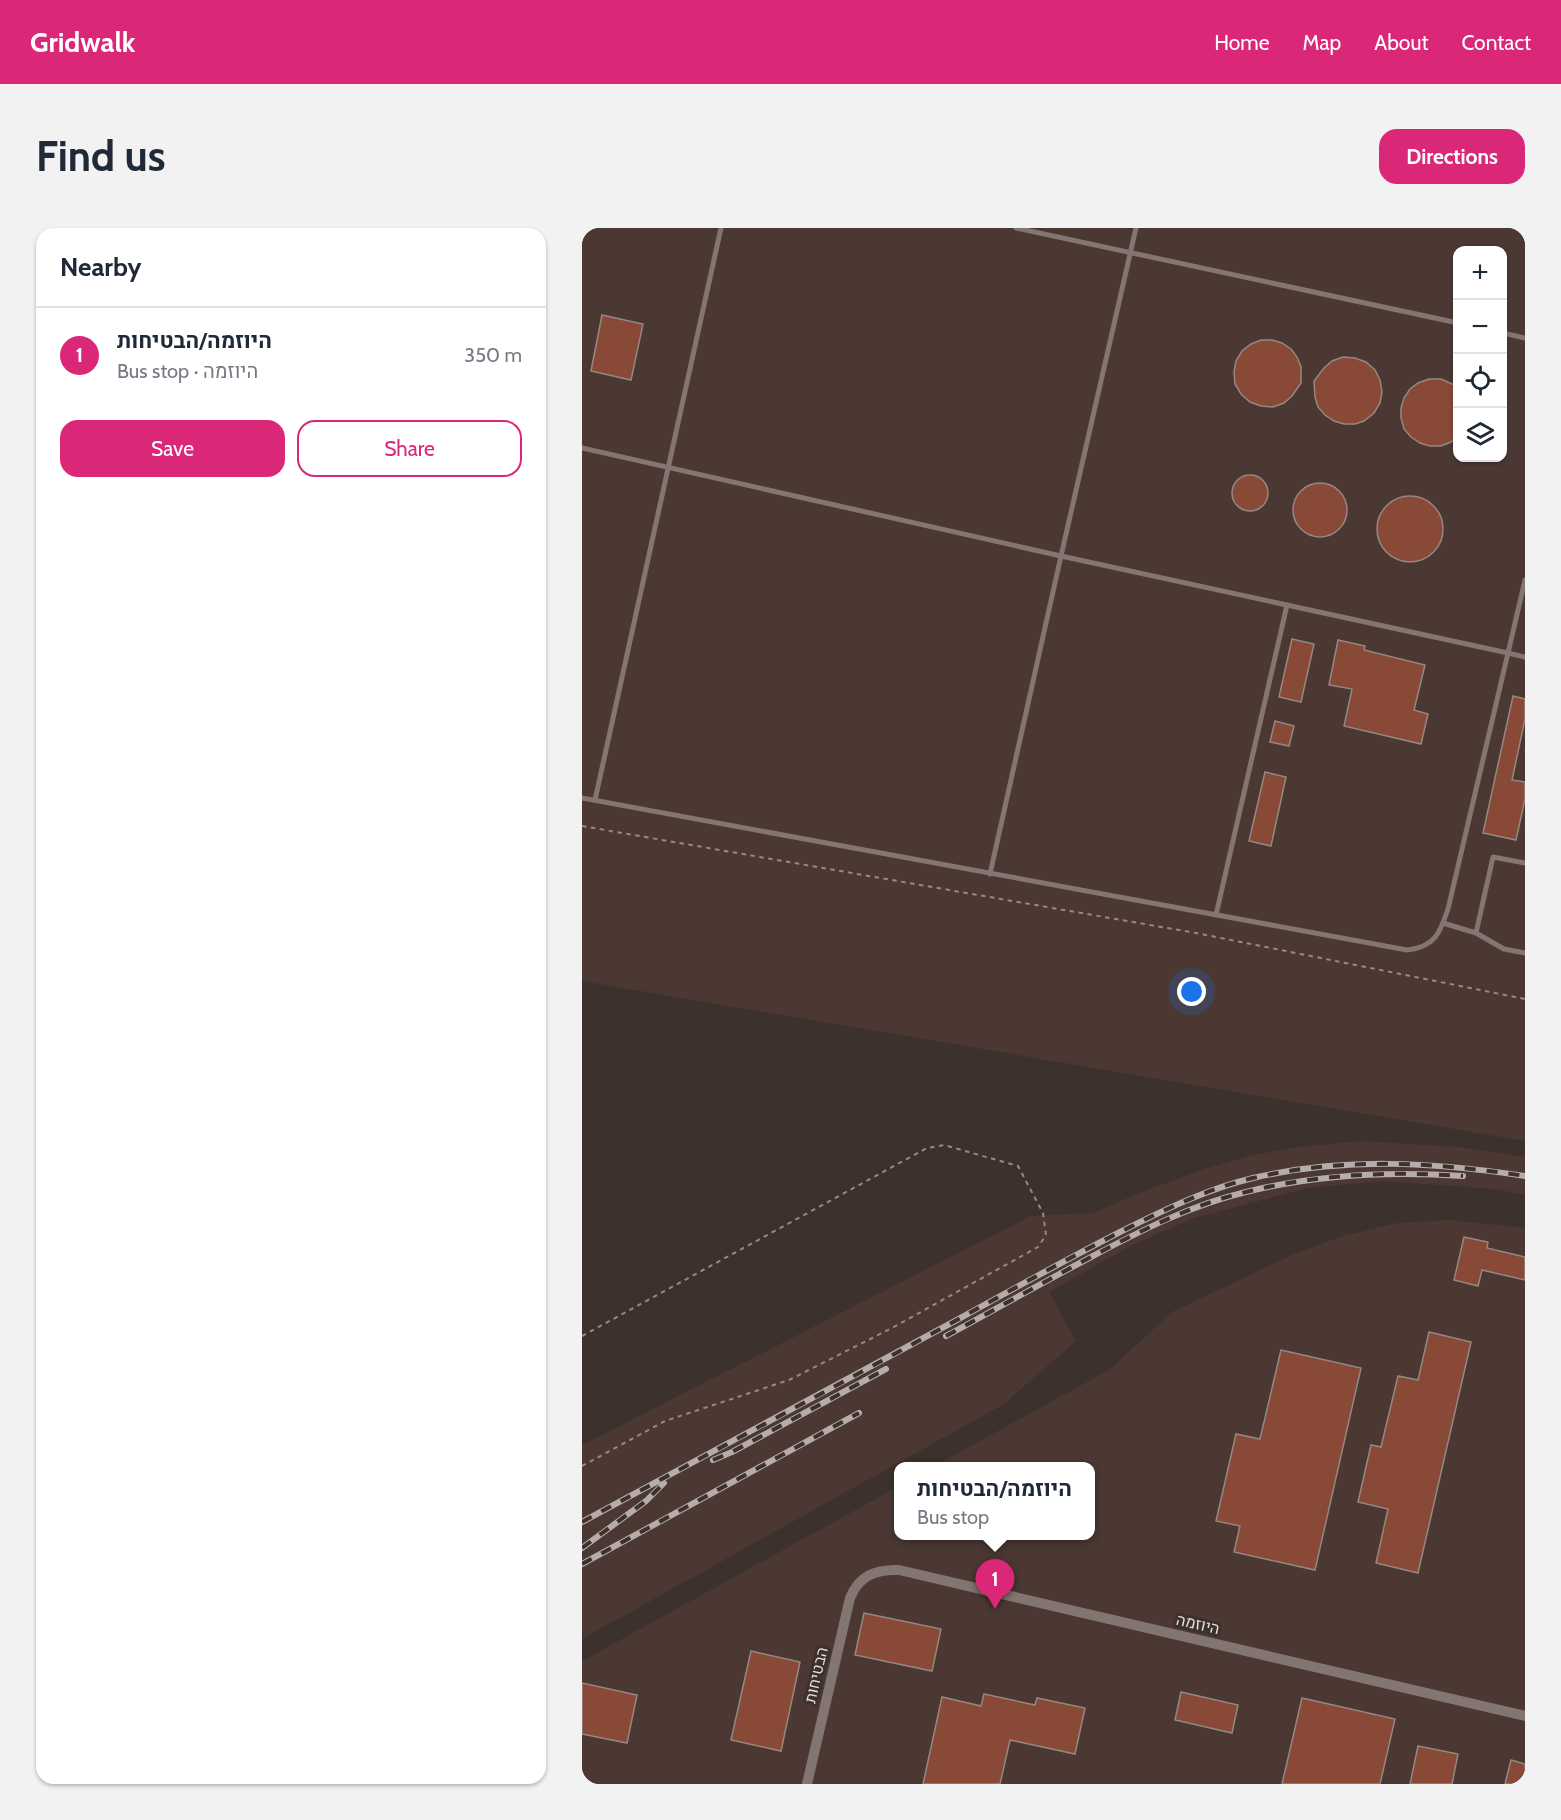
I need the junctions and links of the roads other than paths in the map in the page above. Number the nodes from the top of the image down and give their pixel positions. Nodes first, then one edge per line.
1 (721, 228) edge
2 (1016, 228) edge
3 (1136, 228) edge
4 (1130, 254) junction
5 (1453, 322) edge
6 (1507, 334) edge
7 (1525, 338) edge
8 (582, 448) edge
9 (667, 467) junction
10 (1061, 556) junction
11 (1525, 580) edge
12 (1287, 605) junction
13 (1508, 653) junction
14 (1525, 657) edge
15 (582, 798) edge
16 (595, 800) junction
17 (1525, 863) edge
18 (990, 874) junction
19 (1216, 915) junction
20 (1443, 923) junction
21 (1476, 933) junction
22 (1525, 953) edge
23 (865, 1577) joint
24 (1525, 1716) edge
25 (807, 1784) edge

1 - 9 lane
2 - 4 lane
3 - 4 lane
4 - 5 lane
4 - 10 lane
6 - 7 lane
8 - 9 lane
9 - 10 lane
9 - 16 lane
10 - 12 lane
10 - 18 lane
11 - 13 lane
12 - 13 lane
12 - 19 lane
13 - 14 lane
13 - 20 lane
15 - 16 lane
16 - 18 lane
17 - 21 lane
18 - 19 lane
19 - 20 lane
20 - 21 lane
21 - 22 lane
23 - 24 street, היוזמה
23 - 25 street, הבטיחות

